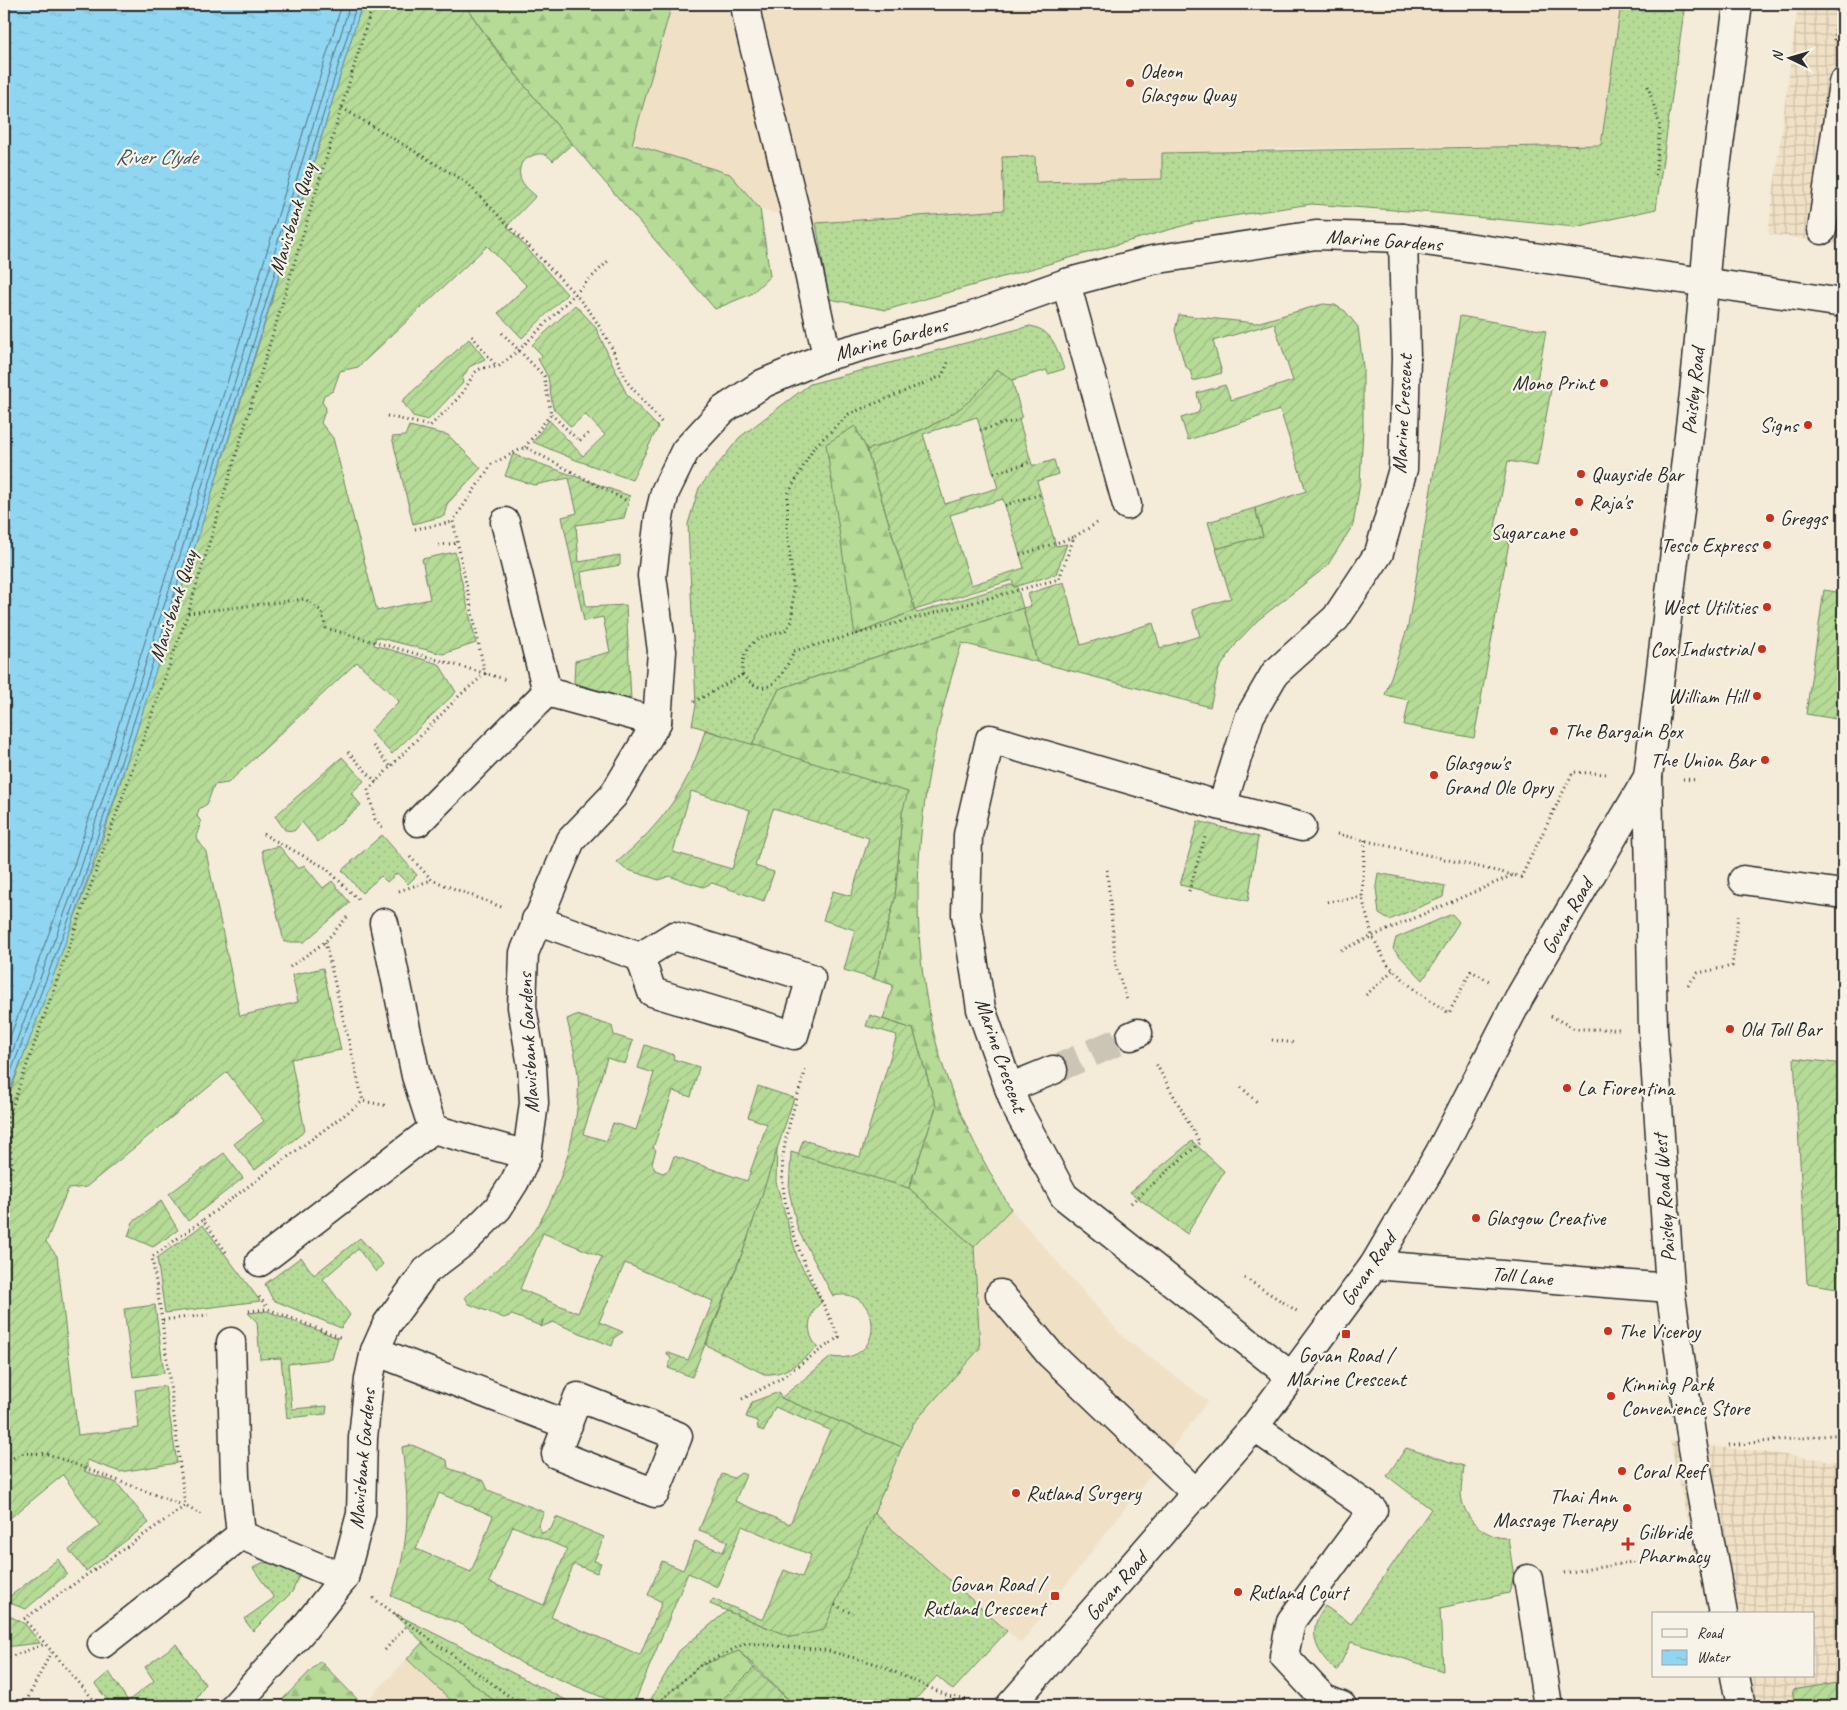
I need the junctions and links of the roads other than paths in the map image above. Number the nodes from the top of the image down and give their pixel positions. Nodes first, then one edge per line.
1 (745, 4) edge
2 (1738, 4) edge
3 (1843, 83) edge
4 (1822, 230) dead end
5 (1403, 238) junction
6 (1704, 282) junction
7 (1066, 283) junction
8 (1843, 304) edge
9 (827, 356) junction
10 (723, 410) joint
11 (1128, 505) road end
12 (506, 522) dead end
13 (547, 692) junction
14 (657, 722) junction
15 (1648, 777) junction
16 (1218, 805) junction
17 (418, 822) dead end
18 (1302, 826) dead end
19 (1743, 880) road end
20 (1843, 894) edge
21 (536, 920) junction
22 (384, 922) road end
23 (640, 957) junction
24 (1053, 1070) tunnel mouth
25 (1009, 1088) junction
26 (430, 1121) junction
27 (526, 1155) junction
28 (260, 1262) dead end
29 (1374, 1265) junction
30 (1670, 1288) junction
31 (1000, 1294) dead end
32 (230, 1342) dead end
33 (375, 1351) junction
34 (1292, 1376) junction
35 (568, 1425) dead end
36 (1254, 1427) junction
37 (1197, 1494) junction
38 (241, 1535) junction
39 (344, 1578) junction
40 (1528, 1579) road end
41 (1724, 1612) edge
42 (102, 1644) dead end
43 (1735, 1678) edge
44 (234, 1706) edge
45 (1010, 1706) edge
46 (1342, 1706) edge
47 (1548, 1706) edge
48 (1741, 1706) edge

1 - 9 street
2 - 6 street, Paisley Road
3 - 4 street
5 - 6 street, Marine Gardens
5 - 7 street, Marine Gardens
5 - 16 street, Marine Crescent
6 - 8 street, Marine Gardens
6 - 15 street, Paisley Road
7 - 9 street, Marine Gardens
7 - 11 street
9 - 10 street, Marine Gardens
10 - 14 street, Mavisbank Gardens
12 - 13 street
13 - 14 street
13 - 17 street
14 - 21 street, Mavisbank Gardens
15 - 29 street, Govan Road
15 - 30 street, Paisley Road West
16 - 18 street, Marine Crescent
16 - 25 street, Marine Crescent
19 - 20 street
21 - 23 street
21 - 27 street, Mavisbank Gardens
22 - 26 street
23 - 23 street
24 - 25 street
25 - 34 street, Marine Crescent
26 - 27 street
26 - 28 street
27 - 33 street, Mavisbank Gardens
29 - 30 street, Toll Lane
29 - 34 street, Govan Road
30 - 41 street, Paisley Road West
31 - 37 street
32 - 38 street
33 - 35 street
33 - 39 street, Mavisbank Gardens
34 - 36 street, Govan Road
36 - 37 street, Govan Road
36 - 46 street
37 - 45 street, Govan Road
38 - 39 street
38 - 42 street
39 - 44 street, Mavisbank Gardens
40 - 47 street
43 - 48 street

